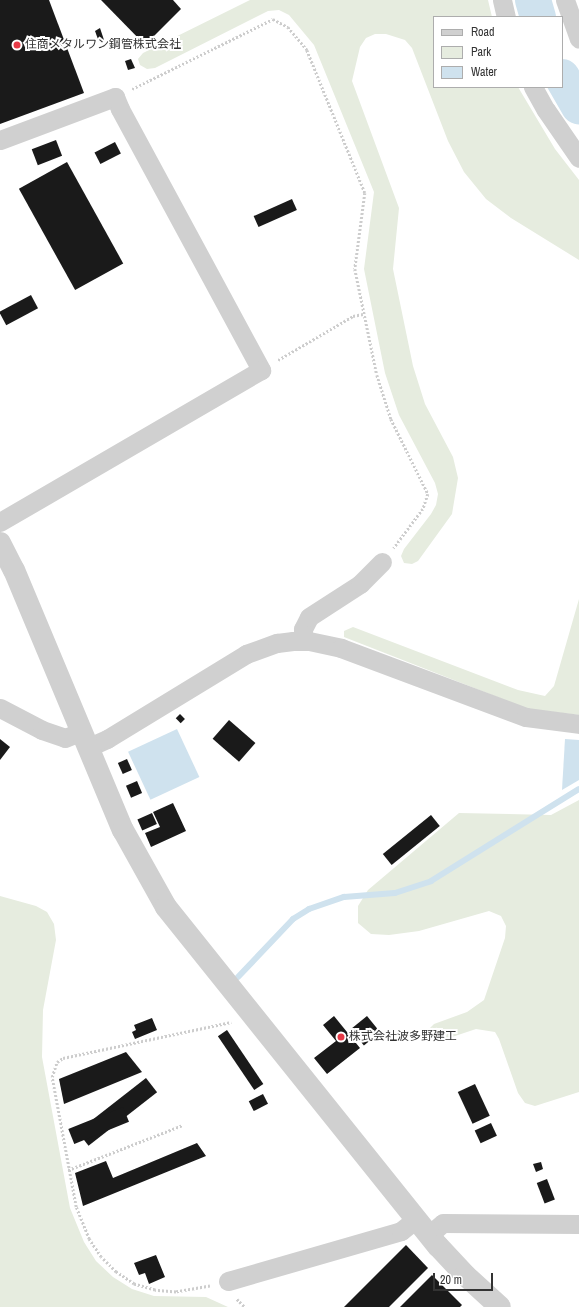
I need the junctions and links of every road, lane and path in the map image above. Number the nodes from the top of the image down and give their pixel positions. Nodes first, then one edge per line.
1 (502, 0) edge
2 (565, 0) edge
3 (506, 16) edge
4 (579, 38) edge
5 (535, 88) edge
6 (115, 96) junction
7 (0, 140) edge
8 (579, 158) edge
9 (363, 314) junction
10 (261, 370) junction
11 (0, 522) edge
12 (0, 543) edge
13 (382, 562) joint
14 (303, 641) junction
15 (0, 708) edge
16 (579, 724) edge
17 (85, 739) junction
18 (247, 1010) junction
19 (183, 1125) dead end
20 (68, 1170) junction
21 (579, 1224) edge
22 (423, 1227) junction
23 (228, 1281) joint
24 (500, 1307) edge

1 - 3 street
2 - 4 street
5 - 8 street
6 - 7 street
6 - 9 path
6 - 10 street
9 - 10 path
9 - 13 path
10 - 11 street
12 - 17 street
13 - 14 street
14 - 16 street
14 - 17 street
15 - 17 street
17 - 18 street
18 - 20 path
18 - 22 street
19 - 20 path
20 - 23 path
21 - 22 street
22 - 23 street
22 - 24 street

